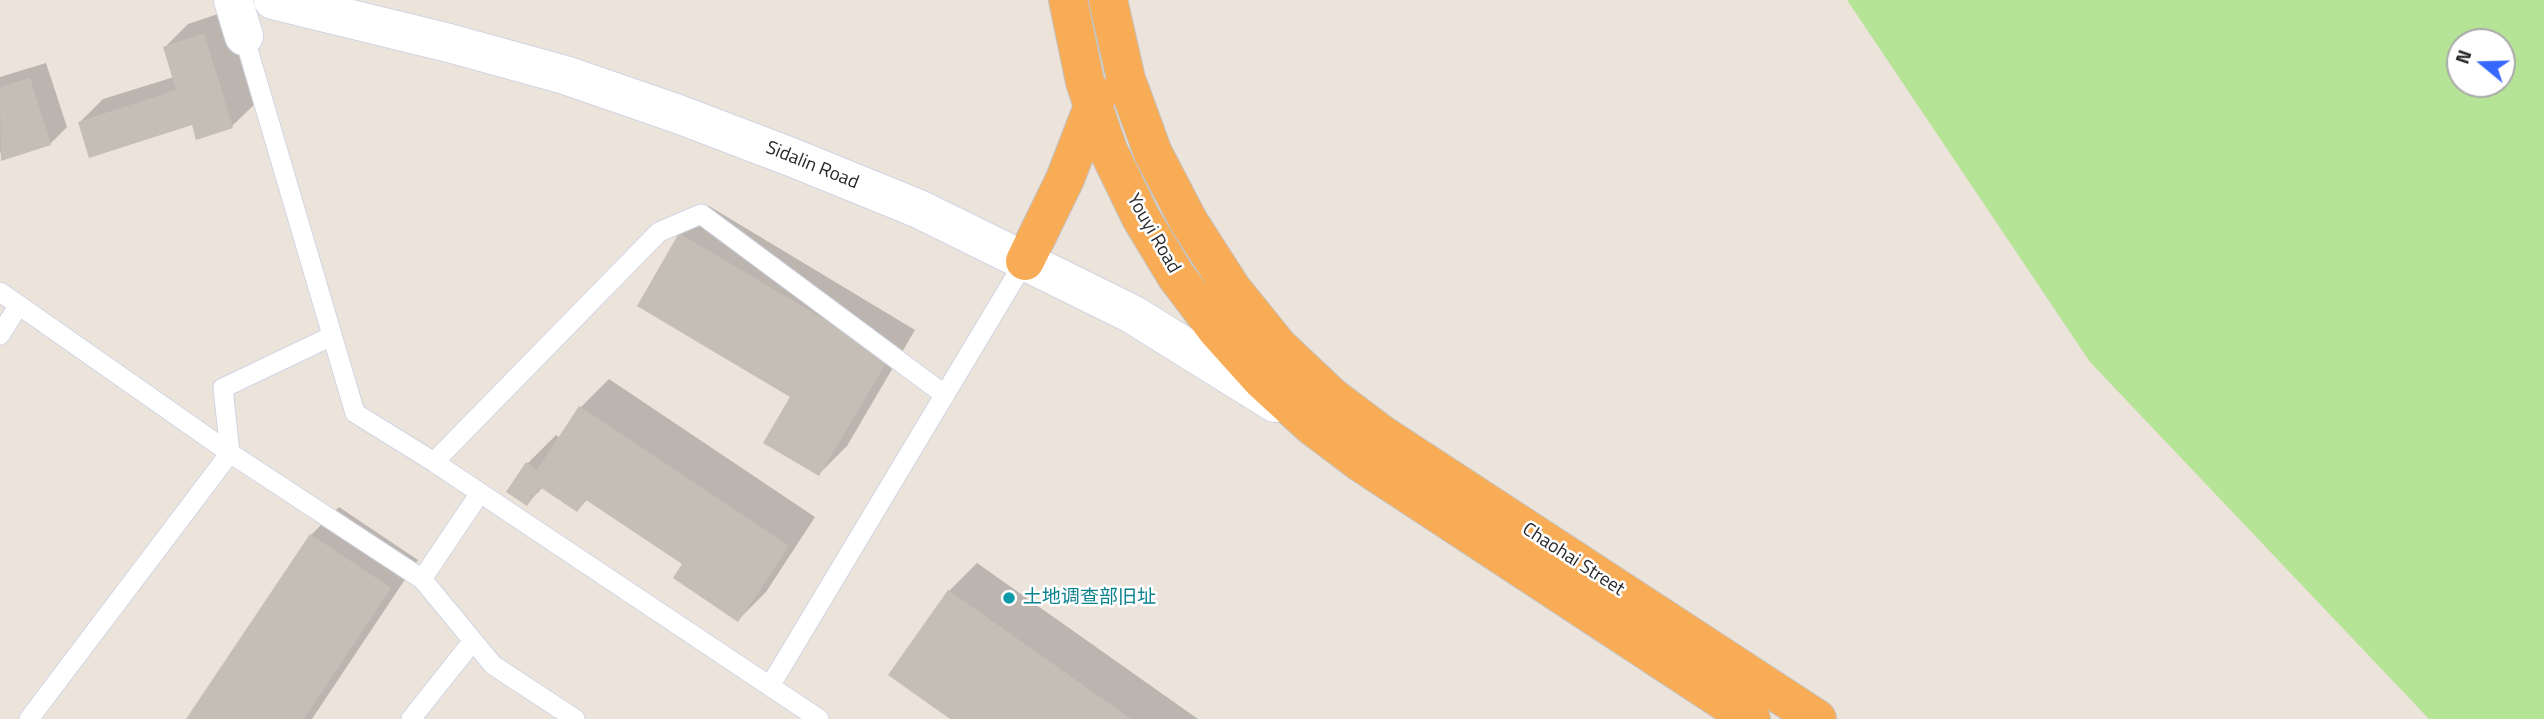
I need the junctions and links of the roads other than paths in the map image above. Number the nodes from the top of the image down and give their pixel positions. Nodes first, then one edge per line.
1 (233, 0) edge
2 (273, 0) edge
3 (1068, 0) edge
4 (1109, 8) edge
5 (244, 36) joint
6 (1094, 108) junction
7 (1025, 261) junction
8 (0, 292) edge
9 (19, 305) junction
10 (0, 335) edge
11 (332, 336) junction
12 (945, 395) junction
13 (1322, 411) junction
14 (230, 453) junction
15 (434, 462) junction
16 (480, 493) junction
17 (422, 579) junction
18 (473, 641) junction
19 (770, 686) junction
20 (29, 719) edge
21 (411, 719) edge
22 (575, 719) edge
23 (819, 719) edge
24 (1751, 719) edge
25 (1817, 719) edge

1 - 5 street
2 - 7 street, Sidalin Road
3 - 6 highway, Youyi Road
4 - 6 highway
4 - 13 highway, Youyi Road
5 - 11 lane
6 - 7 highway
6 - 13 highway, Youyi Road
7 - 12 lane
7 - 13 street, Sidalin Road
8 - 9 lane
9 - 10 lane
9 - 14 lane
11 - 14 lane
11 - 15 lane
12 - 15 lane
12 - 19 lane
13 - 24 highway, Chaohai Street
13 - 25 highway, Chaohai Street
14 - 17 lane
14 - 20 lane
15 - 16 lane
16 - 17 lane
16 - 19 lane
17 - 18 lane
18 - 21 lane
18 - 22 lane
19 - 23 lane

